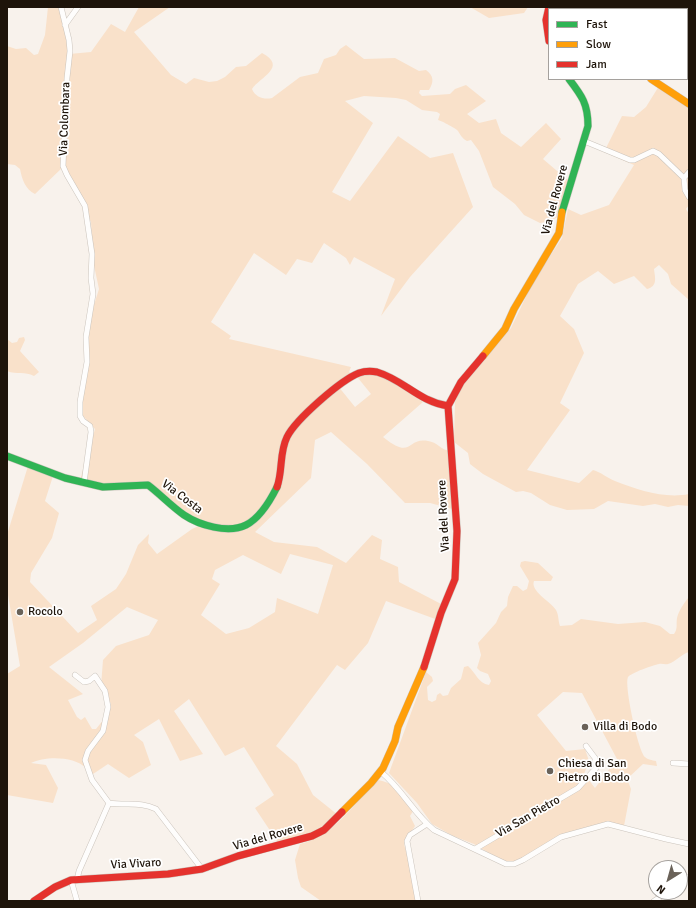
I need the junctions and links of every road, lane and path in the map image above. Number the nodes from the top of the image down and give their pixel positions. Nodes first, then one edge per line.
1 (61, 7) edge
2 (78, 7) edge
3 (548, 15) edge
4 (65, 25) junction
5 (548, 34) edge
6 (571, 80) edge
7 (653, 80) edge
8 (689, 104) edge
9 (584, 140) junction
10 (689, 172) edge
11 (684, 178) junction
12 (689, 182) edge
13 (689, 197) edge
14 (448, 406) junction
15 (7, 456) edge
16 (84, 483) junction
17 (75, 675) dead end
18 (586, 746) dead end
19 (673, 763) dead end
20 (689, 764) edge
21 (381, 772) junction
22 (109, 803) junction
23 (427, 824) junction
24 (689, 844) edge
25 (475, 849) junction
26 (202, 869) junction
27 (74, 880) junction
28 (34, 901) edge
29 (77, 901) edge
30 (418, 901) edge

1 - 4 street, Via Colombara
2 - 4 street
3 - 5 street
4 - 16 street, Via Colombara
6 - 9 street, Via del Rovere
7 - 8 street
9 - 11 street
9 - 14 street, Via del Rovere
10 - 11 street
11 - 12 street
11 - 13 street
14 - 16 street, Via Costa
14 - 21 street, Via del Rovere
15 - 16 street, Via Costa
17 - 22 street
18 - 25 street, Via San Pietro
19 - 20 street
21 - 23 street
21 - 26 street, Via del Rovere
22 - 26 street
22 - 27 street
23 - 25 street
23 - 30 street
24 - 25 street
26 - 27 street, Via Vivaro
27 - 28 street, Via Vivaro
27 - 29 street

